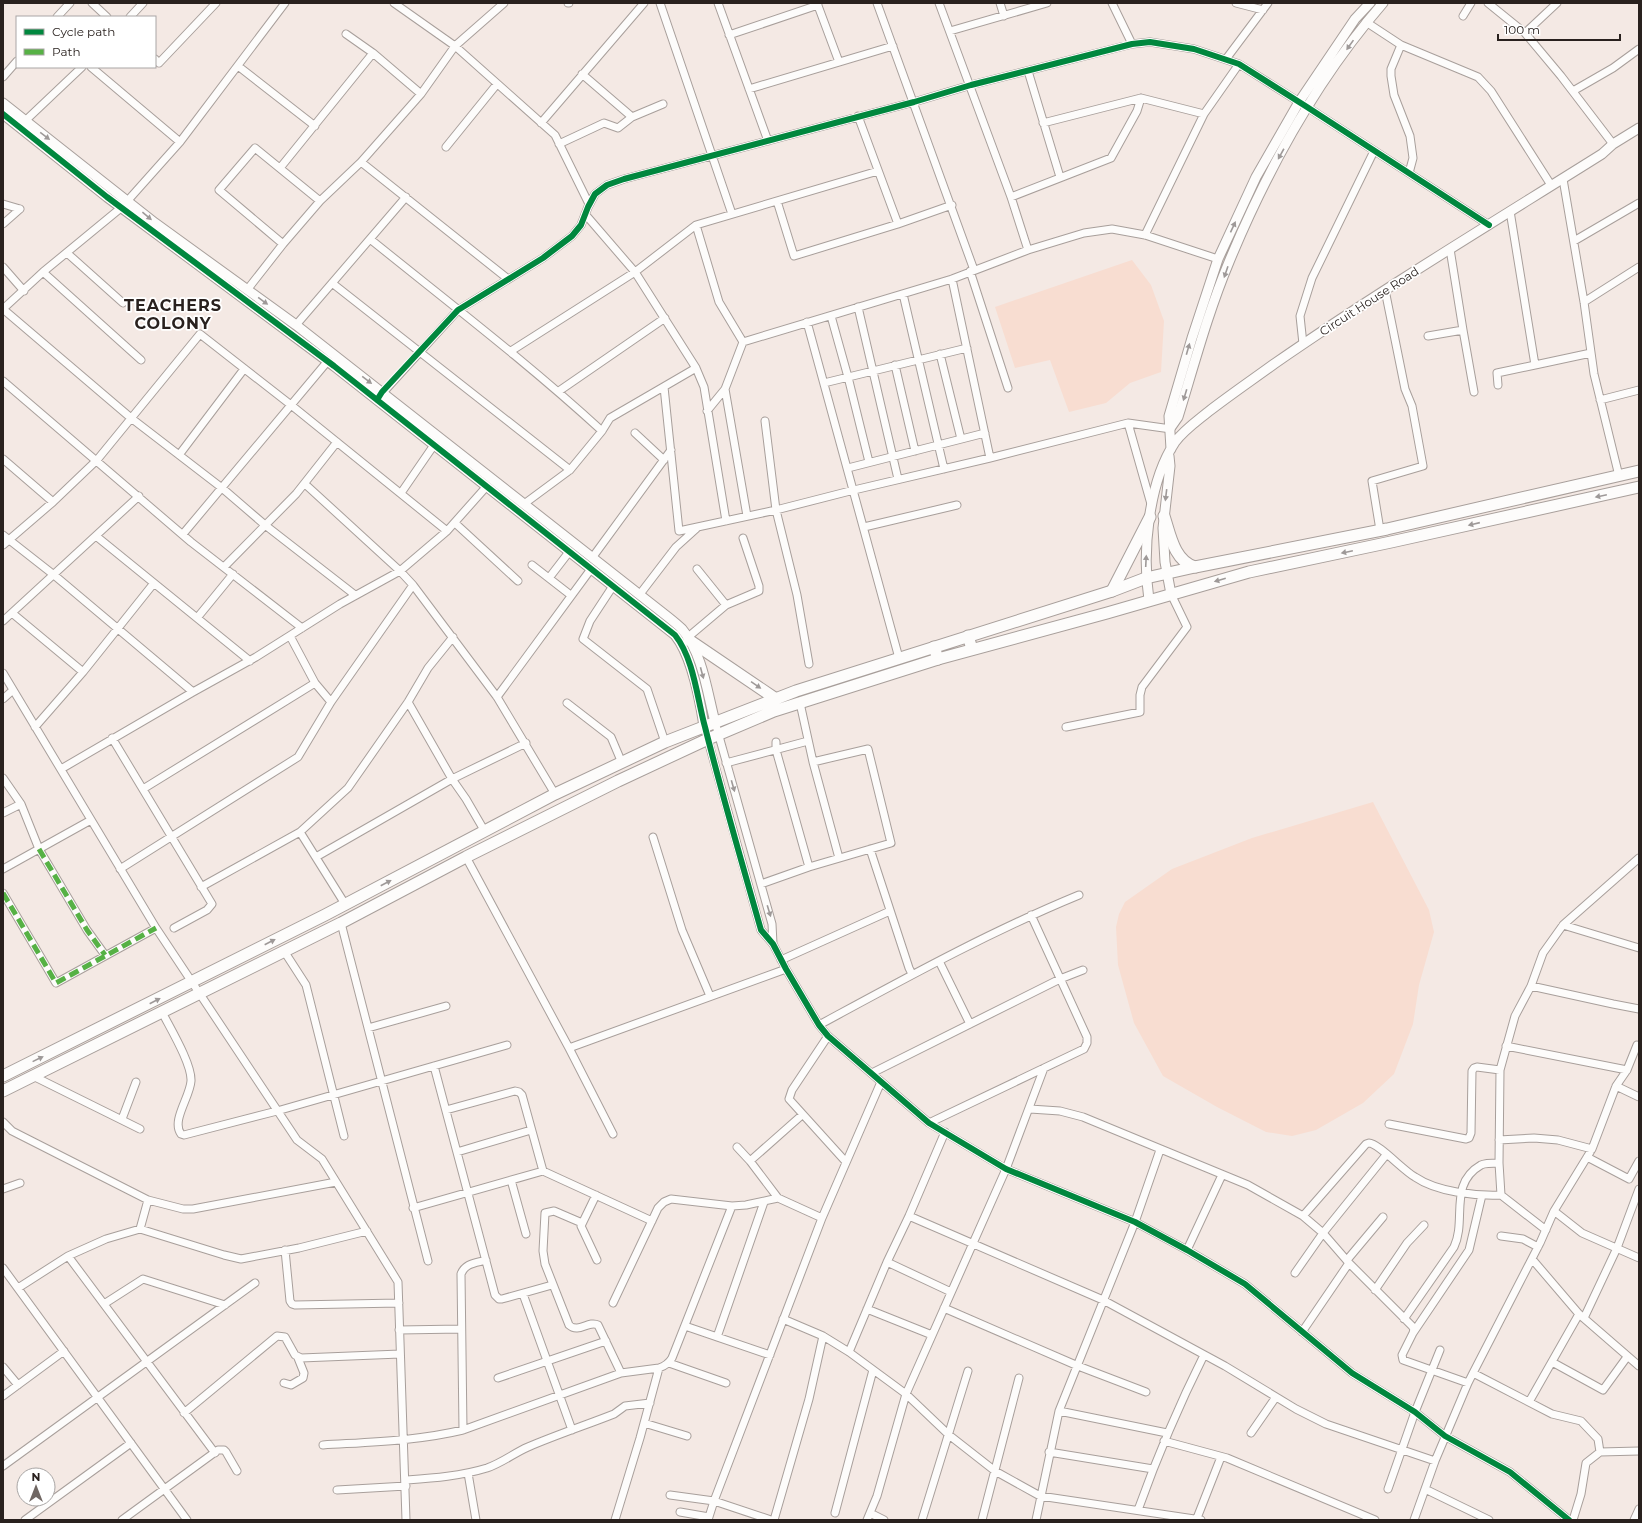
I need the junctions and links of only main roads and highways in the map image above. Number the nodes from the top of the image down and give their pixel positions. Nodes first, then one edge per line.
1 (1639, 471) edge
2 (1639, 487) edge
3 (1164, 516) road end
4 (1150, 517) road end
5 (1195, 567) junction
6 (1112, 591) junction
7 (968, 636) junction
8 (688, 639) road end
9 (934, 647) junction
10 (972, 649) junction
11 (938, 659) junction
12 (776, 699) junction
13 (3, 1076) edge
14 (3, 1092) edge

1 - 5 main road
2 -> 10 main road
3 - 5 main road
4 - 6 main road
5 - 6 main road
6 - 7 main road
7 - 9 main road
7 - 10 main road
8 -> 12 main road
9 - 11 main road
9 - 12 main road
10 - 11 main road
11 - 14 main road
13 -> 12 main road

